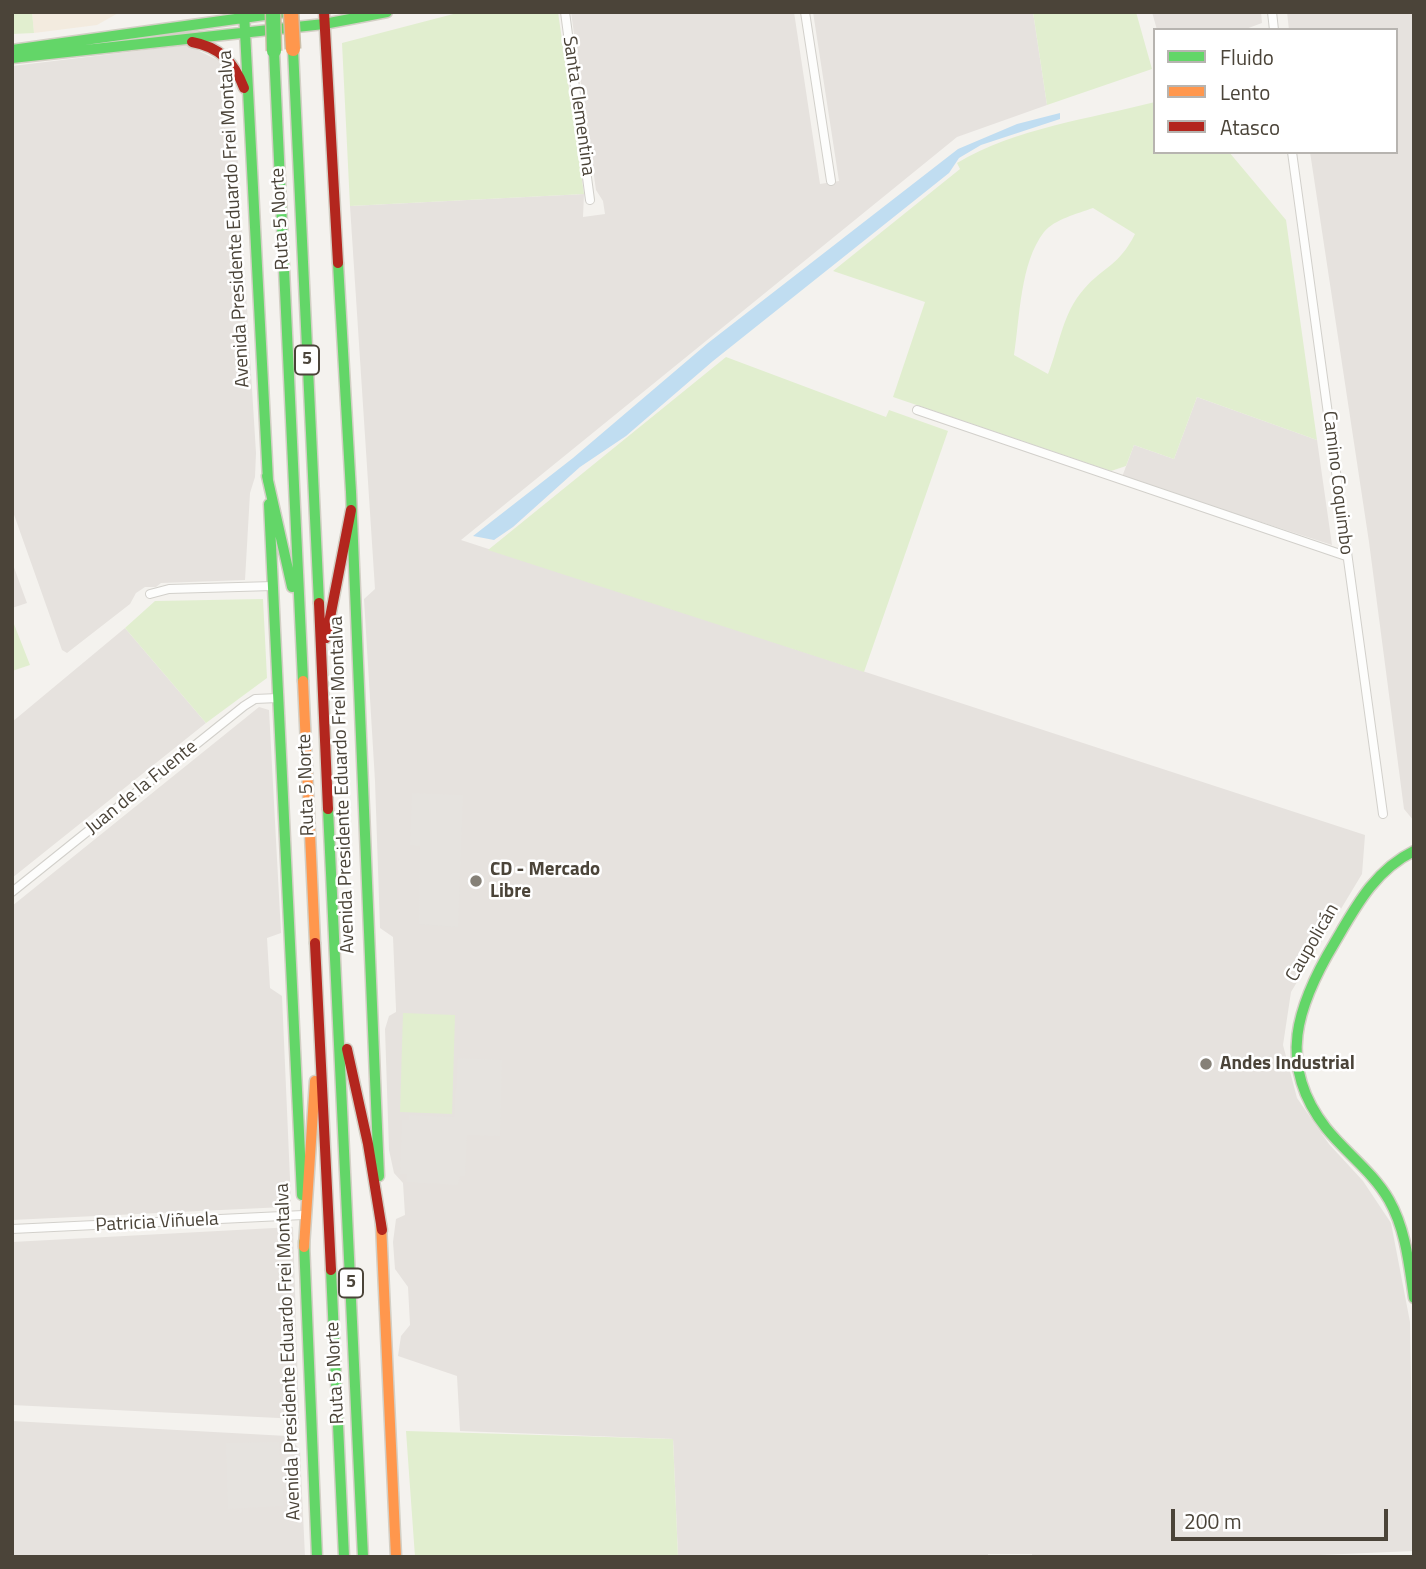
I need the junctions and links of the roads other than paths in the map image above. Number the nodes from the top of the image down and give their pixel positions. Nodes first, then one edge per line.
1 (273, 12) edge
2 (289, 12) edge
3 (387, 12) edge
4 (565, 12) edge
5 (805, 12) edge
6 (324, 18) edge
7 (244, 21) edge
8 (172, 41) junction
9 (12, 50) edge
10 (12, 58) edge
11 (248, 97) junction
12 (1292, 154) edge
13 (831, 181) dead end
14 (590, 200) dead end
15 (917, 410) dead end
16 (267, 476) junction
17 (351, 510) junction
18 (1346, 556) junction
19 (273, 586) junction
20 (150, 594) dead end
21 (300, 612) junction
22 (322, 670) junction
23 (278, 698) junction
24 (1383, 814) dead end
25 (1414, 851) edge
26 (12, 892) edge
27 (339, 1010) junction
28 (320, 1031) junction
29 (303, 1215) junction
30 (12, 1229) edge
31 (382, 1230) junction
32 (304, 1247) junction
33 (1414, 1298) edge
34 (317, 1557) edge
35 (344, 1557) edge
36 (363, 1557) edge
37 (396, 1557) edge

1 - 21 main road, Ruta 5 Norte / 5, bridge
2 - 7 main road
2 - 22 main road, Ruta 5 Norte / 5, bridge
3 - 6 main road
4 - 14 street, Santa Clementina
5 - 13 street
6 - 7 main road
6 - 17 main road, Avenida Presidente Eduardo Frei Montalva
7 - 8 main road
7 - 9 main road
7 - 11 main road, Avenida Presidente Eduardo Frei Montalva
8 - 10 main road
8 - 11 main road
11 - 16 main road, Avenida Presidente Eduardo Frei Montalva
12 - 18 street, Camino Coquimbo
15 - 18 street
16 - 19 main road, Avenida Presidente Eduardo Frei Montalva
16 - 21 main road
17 - 22 main road
17 - 31 main road, Avenida Presidente Eduardo Frei Montalva
18 - 24 street, Camino Coquimbo
19 - 20 street
19 - 23 main road, Avenida Presidente Eduardo Frei Montalva
21 - 28 main road, Ruta 5 Norte / 5
22 - 27 main road, Ruta 5 Norte / 5
23 - 26 street, Juan de la Fuente
23 - 29 main road, Avenida Presidente Eduardo Frei Montalva
25 - 33 main road, Caupolicán
27 - 31 main road
27 - 36 main road, Ruta 5 Norte / 5
28 - 32 main road
28 - 35 main road, Ruta 5 Norte / 5
29 - 30 street, Patricia Viñuela
29 - 32 main road, Avenida Presidente Eduardo Frei Montalva
31 - 37 main road, Avenida Presidente Eduardo Frei Montalva
32 - 34 main road, Avenida Presidente Eduardo Frei Montalva

